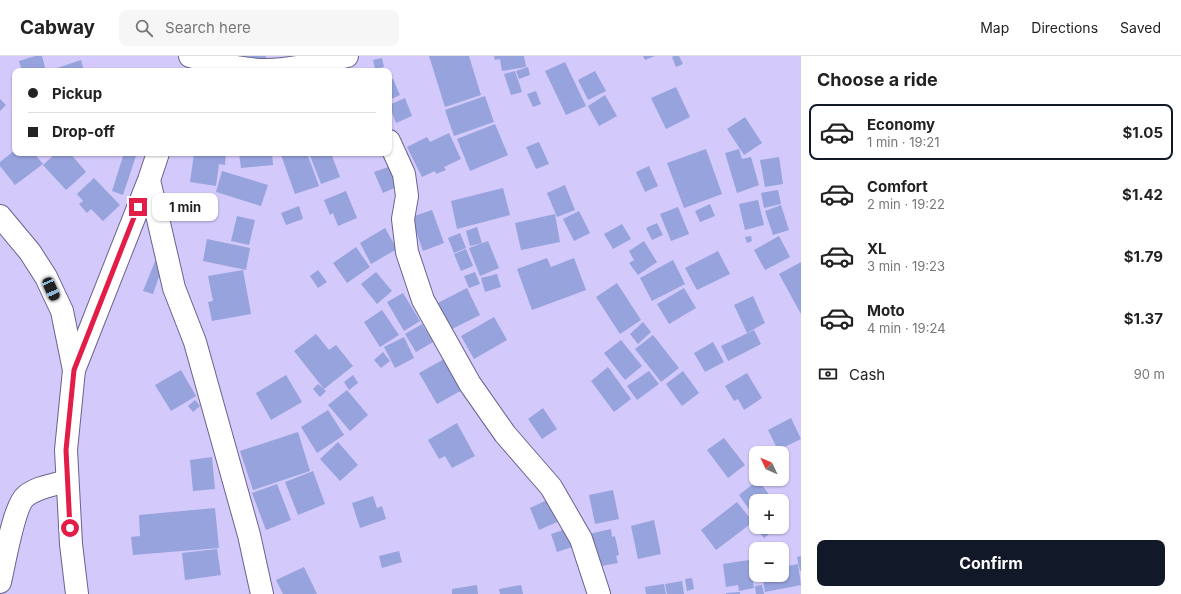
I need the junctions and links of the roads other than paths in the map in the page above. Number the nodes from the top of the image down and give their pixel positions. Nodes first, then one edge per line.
1 (189, 56) edge
2 (348, 56) edge
3 (184, 68) edge
4 (244, 68) edge
5 (294, 68) edge
6 (355, 68) edge
7 (392, 148) edge
8 (157, 156) edge
9 (150, 180) junction
10 (0, 216) edge
11 (74, 370) junction
12 (67, 481) junction
13 (0, 582) edge
14 (77, 594) edge
15 (262, 594) edge
16 (599, 594) edge

1 - 3 street
1 - 4 street
2 - 5 street
2 - 6 street
7 - 16 street
8 - 9 street
9 - 11 street
9 - 15 street
10 - 11 street
11 - 12 street
12 - 13 street
12 - 14 street

